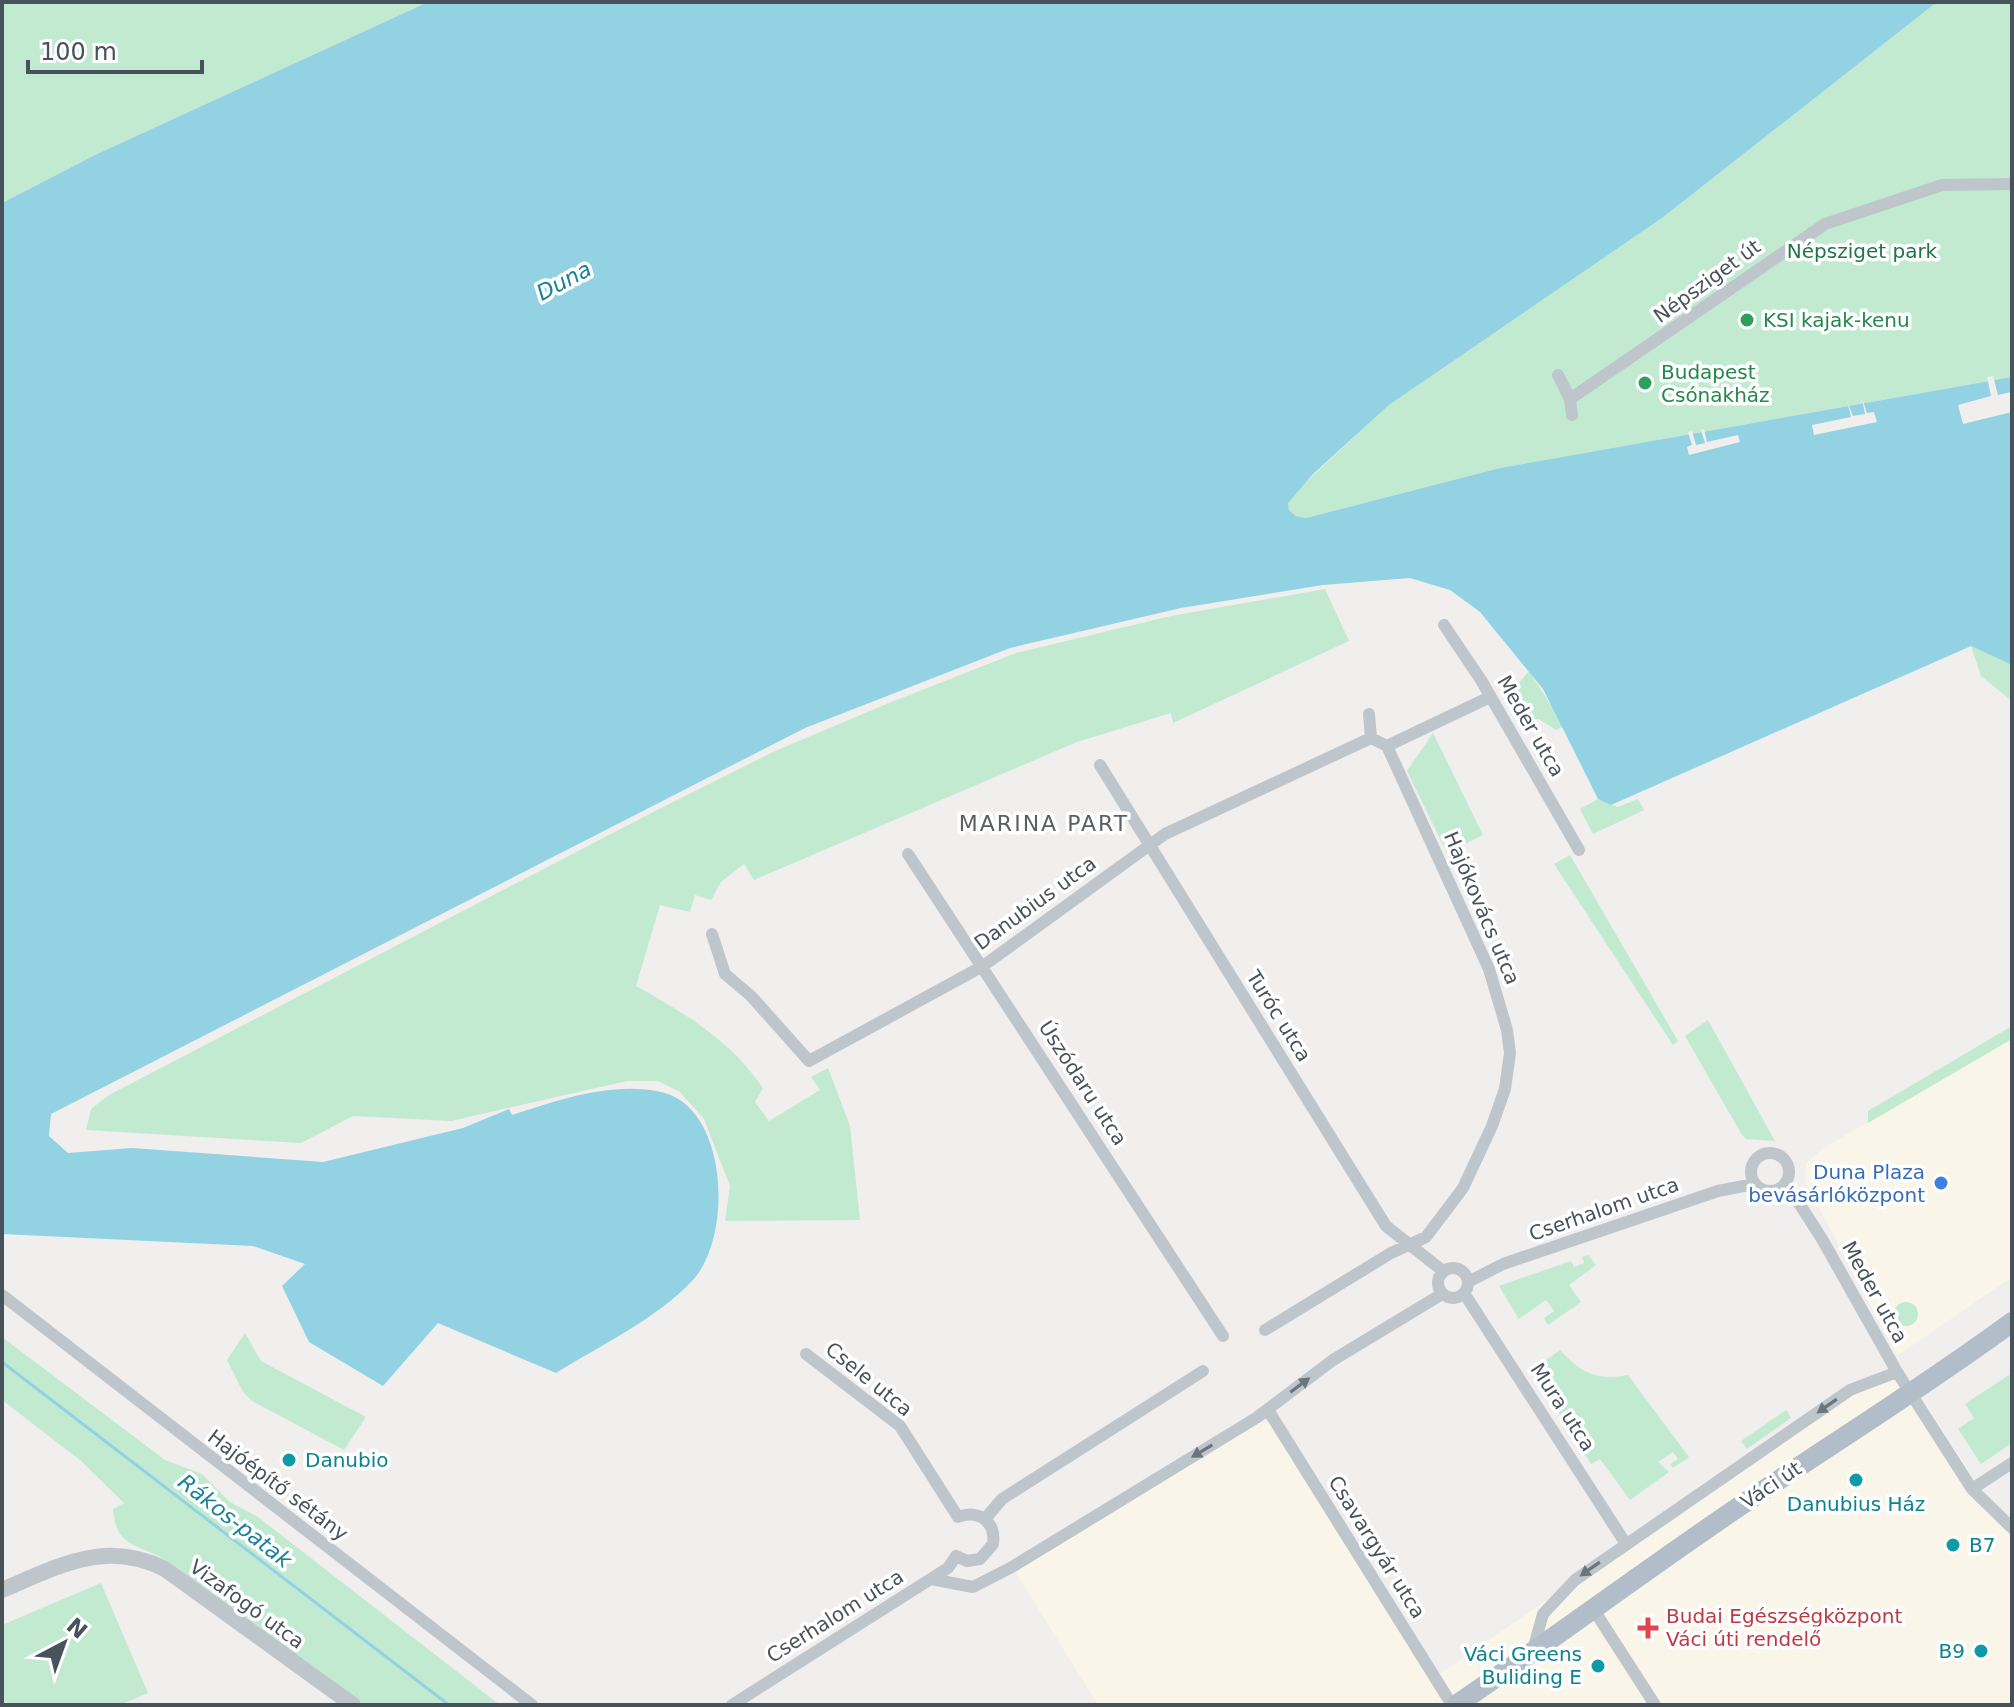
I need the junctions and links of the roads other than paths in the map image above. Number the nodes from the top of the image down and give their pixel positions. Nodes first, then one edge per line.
1 (2012, 184) edge
2 (1558, 375) dead end
3 (1570, 399) junction
4 (1572, 415) dead end
5 (1444, 625) dead end
6 (1490, 697) junction
7 (1369, 714) dead end
8 (1371, 738) junction
9 (1387, 746) junction
10 (1100, 765) dead end
11 (1150, 844) junction
12 (1579, 850) dead end
13 (908, 854) dead end
14 (712, 934) dead end
15 (983, 966) junction
16 (1752, 1179) junction
17 (1782, 1186) junction
18 (1406, 1245) junction
19 (1443, 1271) junction
20 (1465, 1283) junction
21 (1439, 1289) junction
22 (2, 1295) edge
23 (2012, 1322) edge
24 (1265, 1330) dead end
25 (1223, 1336) dead end
26 (806, 1354) dead end
27 (1203, 1371) dead end
28 (1897, 1372) junction
29 (1911, 1395) junction
30 (1268, 1410) junction
31 (2012, 1463) edge
32 (1972, 1489) junction
33 (985, 1519) junction
34 (2012, 1528) edge
35 (1626, 1544) junction
36 (931, 1579) junction
37 (2, 1590) edge
38 (1592, 1607) junction
39 (1533, 1651) junction
40 (353, 1705) edge
41 (532, 1705) edge
42 (732, 1705) edge
43 (1454, 1705) edge
44 (1655, 1705) edge

1 - 3 street, Népsziget út
2 - 3 street
3 - 4 street
5 - 6 street, Meder utca
6 - 9 street
6 - 12 street, Meder utca
7 - 8 street
8 - 9 street
8 - 11 street, Danubius utca
9 - 18 street, Hajókovács utca
10 - 11 street, Turóc utca
11 - 15 street, Danubius utca
11 - 18 street, Turóc utca
13 - 15 street, Úszódaru utca
14 - 15 street, Danubius utca
15 - 25 street, Úszódaru utca
16 - 17 street
16 - 17 street
16 - 20 street, Cserhalom utca
17 - 28 street, Meder utca
18 - 19 street, Turóc utca
18 - 24 street
19 - 20 street
19 - 21 street
20 - 21 street
20 - 35 street, Mura utca
30 -> 21 street
22 - 41 street, Hajóépítő sétány
23 - 29 main road, Váci út
26 - 33 street, Csele utca
27 - 33 street
28 - 29 street, Meder utca
28 -> 35 street, Váci út
29 - 32 street, Meder utca
29 - 38 main road, Váci út
30 -> 36 street
30 - 43 street, Csavargyár utca
31 - 32 street
32 - 34 street, Meder utca
33 - 36 street, Cserhalom utca
35 -> 39 street, Váci út
36 - 42 street, Cserhalom utca
37 - 40 street, Vizafogó utca
38 - 39 main road, Váci út
38 - 44 street
39 - 43 main road, Váci út

